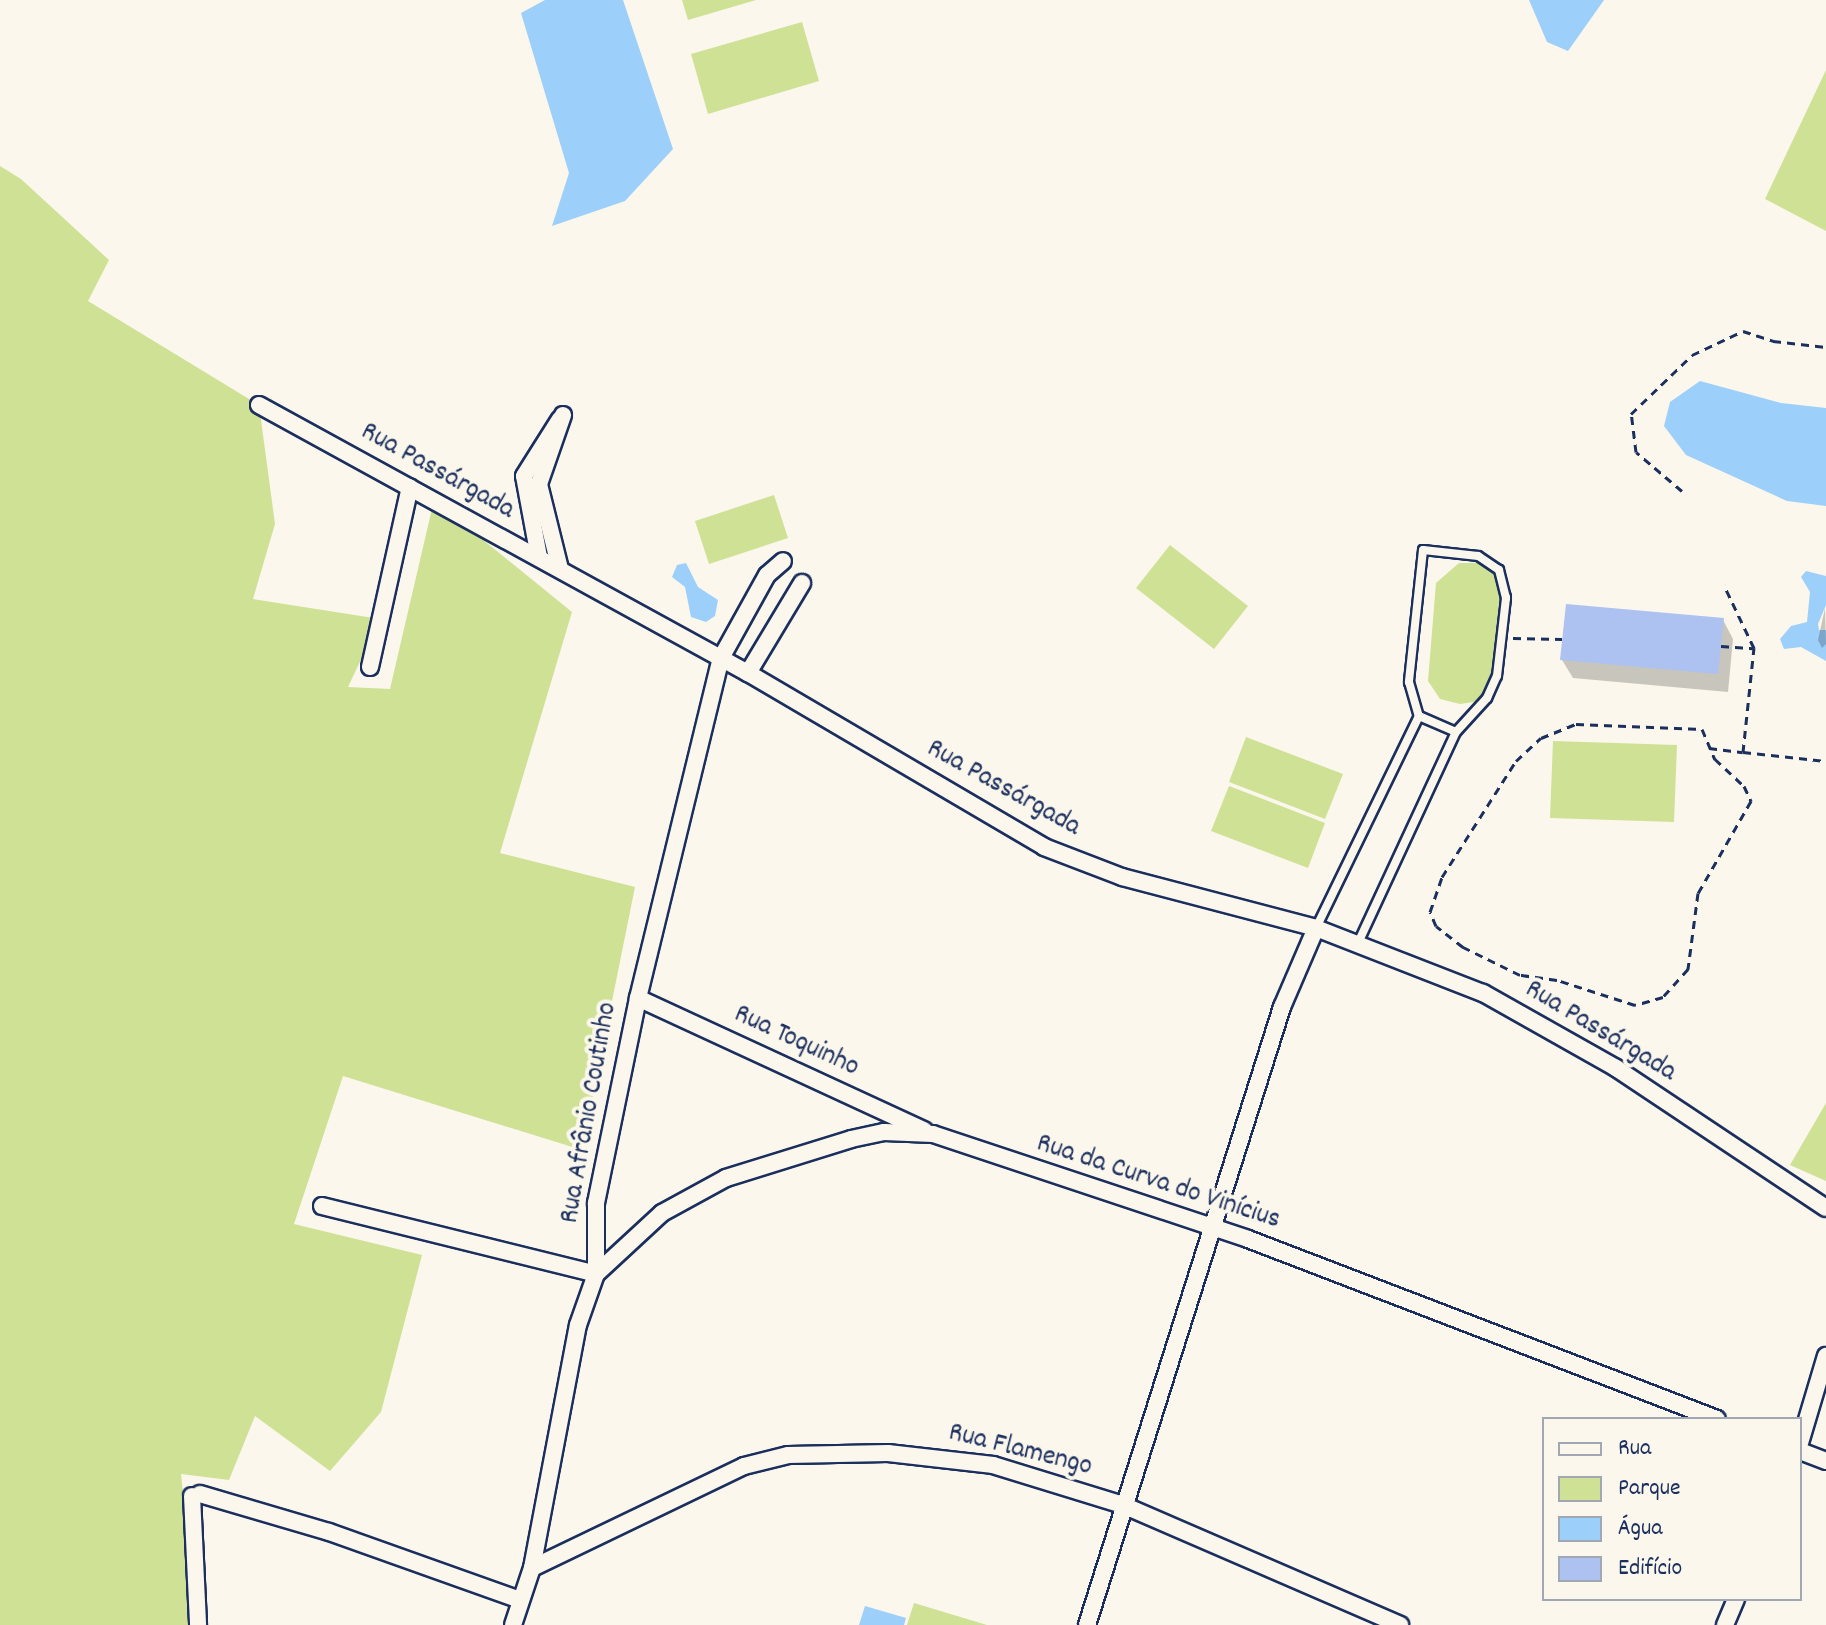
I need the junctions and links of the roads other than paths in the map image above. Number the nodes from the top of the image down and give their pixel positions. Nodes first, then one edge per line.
1 (259, 405) dead end
2 (410, 487) junction
3 (539, 557) junction
4 (783, 561) dead end
5 (560, 569) junction
6 (802, 583) dead end
7 (721, 658) junction
8 (370, 667) dead end
9 (748, 673) junction
10 (1419, 716) junction
11 (1456, 732) junction
12 (1316, 928) junction
13 (1358, 943) junction
14 (638, 998) junction
15 (933, 1134) junction
16 (322, 1206) dead end
17 (1826, 1208) edge
18 (1212, 1227) junction
19 (596, 1274) junction
20 (1826, 1356) edge
21 (1712, 1417) edge
22 (1802, 1436) edge
23 (1802, 1452) edge
24 (1826, 1461) edge
25 (1123, 1505) junction
26 (532, 1568) junction
27 (520, 1600) junction
28 (1735, 1601) edge
29 (1357, 1607) junction
30 (198, 1625) edge
31 (513, 1625) edge
32 (1087, 1625) edge
33 (1361, 1625) edge
34 (1400, 1625) edge
35 (1725, 1625) edge

1 - 2 street, Rua Passárgada
2 - 3 street, Rua Passárgada
2 - 8 street
3 - 5 street, Rua Passárgada
3 - 5 street
4 - 7 street, Rua Afrânio Coutinho
5 - 7 street, Rua Passárgada
6 - 9 street
7 - 9 street, Rua Passárgada
7 - 14 street, Rua Afrânio Coutinho
9 - 12 street, Rua Passárgada
10 - 11 lane
10 - 11 lane
10 - 12 lane
11 - 13 lane
12 - 13 street, Rua Passárgada
12 - 18 street
13 - 17 street, Rua Passárgada
14 - 15 street, Rua Toquinho
14 - 19 street, Rua Afrânio Coutinho
15 - 18 street, Rua da Curva do Vinícius
15 - 19 street, Rua da Curva do Vinícius
16 - 19 street
18 - 21 street, Rua da Curva do Vinícius
18 - 25 street
19 - 26 street, Rua Afrânio Coutinho
20 - 22 street
23 - 24 street
25 - 26 street, Rua Flamengo
25 - 29 street, Rua Flamengo
25 - 32 street
26 - 27 street, Rua Afrânio Coutinho
27 - 30 street
27 - 31 street, Rua Afrânio Coutinho
28 - 35 street
29 - 33 street
29 - 34 street, Rua Flamengo

